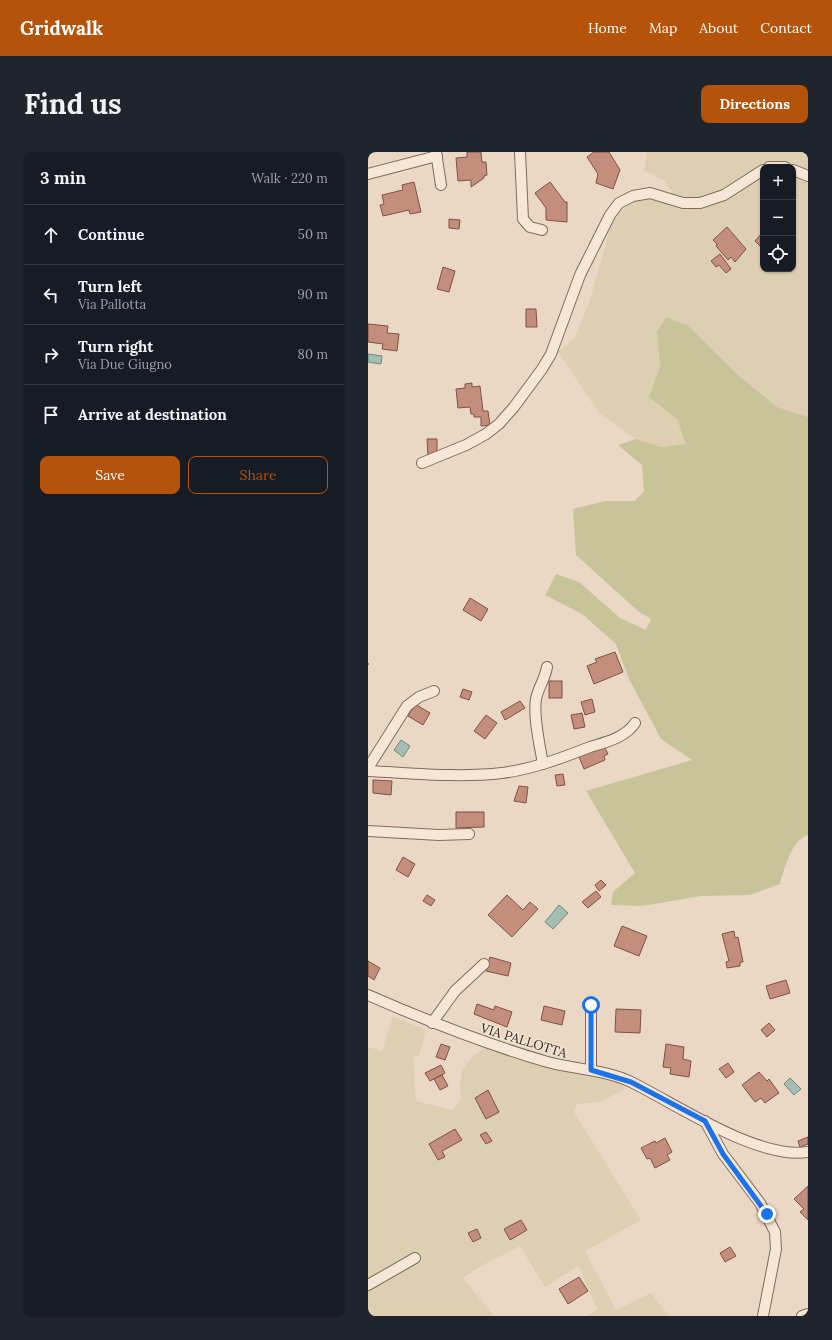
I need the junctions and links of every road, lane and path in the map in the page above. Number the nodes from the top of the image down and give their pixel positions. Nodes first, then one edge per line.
1 (520, 152) edge
2 (436, 154) edge
3 (796, 171) edge
4 (760, 172) edge
5 (368, 174) edge
6 (808, 176) edge
7 (441, 185) dead end
8 (542, 230) dead end
9 (422, 463) dead end
10 (547, 667) dead end
11 (434, 691) dead end
12 (635, 723) dead end
13 (543, 764) junction
14 (368, 768) edge
15 (368, 772) edge
16 (368, 831) edge
17 (469, 834) dead end
18 (484, 964) dead end
19 (368, 994) edge
20 (591, 1005) dead end
21 (432, 1023) junction
22 (591, 1070) junction
23 (705, 1121) junction
24 (808, 1152) edge
25 (415, 1258) dead end
26 (368, 1285) edge
27 (808, 1314) edge
28 (762, 1316) edge
29 (802, 1316) edge

1 - 8 street
2 - 5 street
2 - 7 street
3 - 6 street
4 - 9 street
10 - 13 street
11 - 14 street
12 - 13 street
13 - 15 street
16 - 17 street
18 - 21 street
19 - 21 street, VIA PALLOTTA
20 - 22 street
21 - 22 street, VIA PALLOTTA
22 - 23 street, VIA PALLOTTA
23 - 24 street, VIA PALLOTTA
23 - 28 street
25 - 26 street
27 - 29 street

